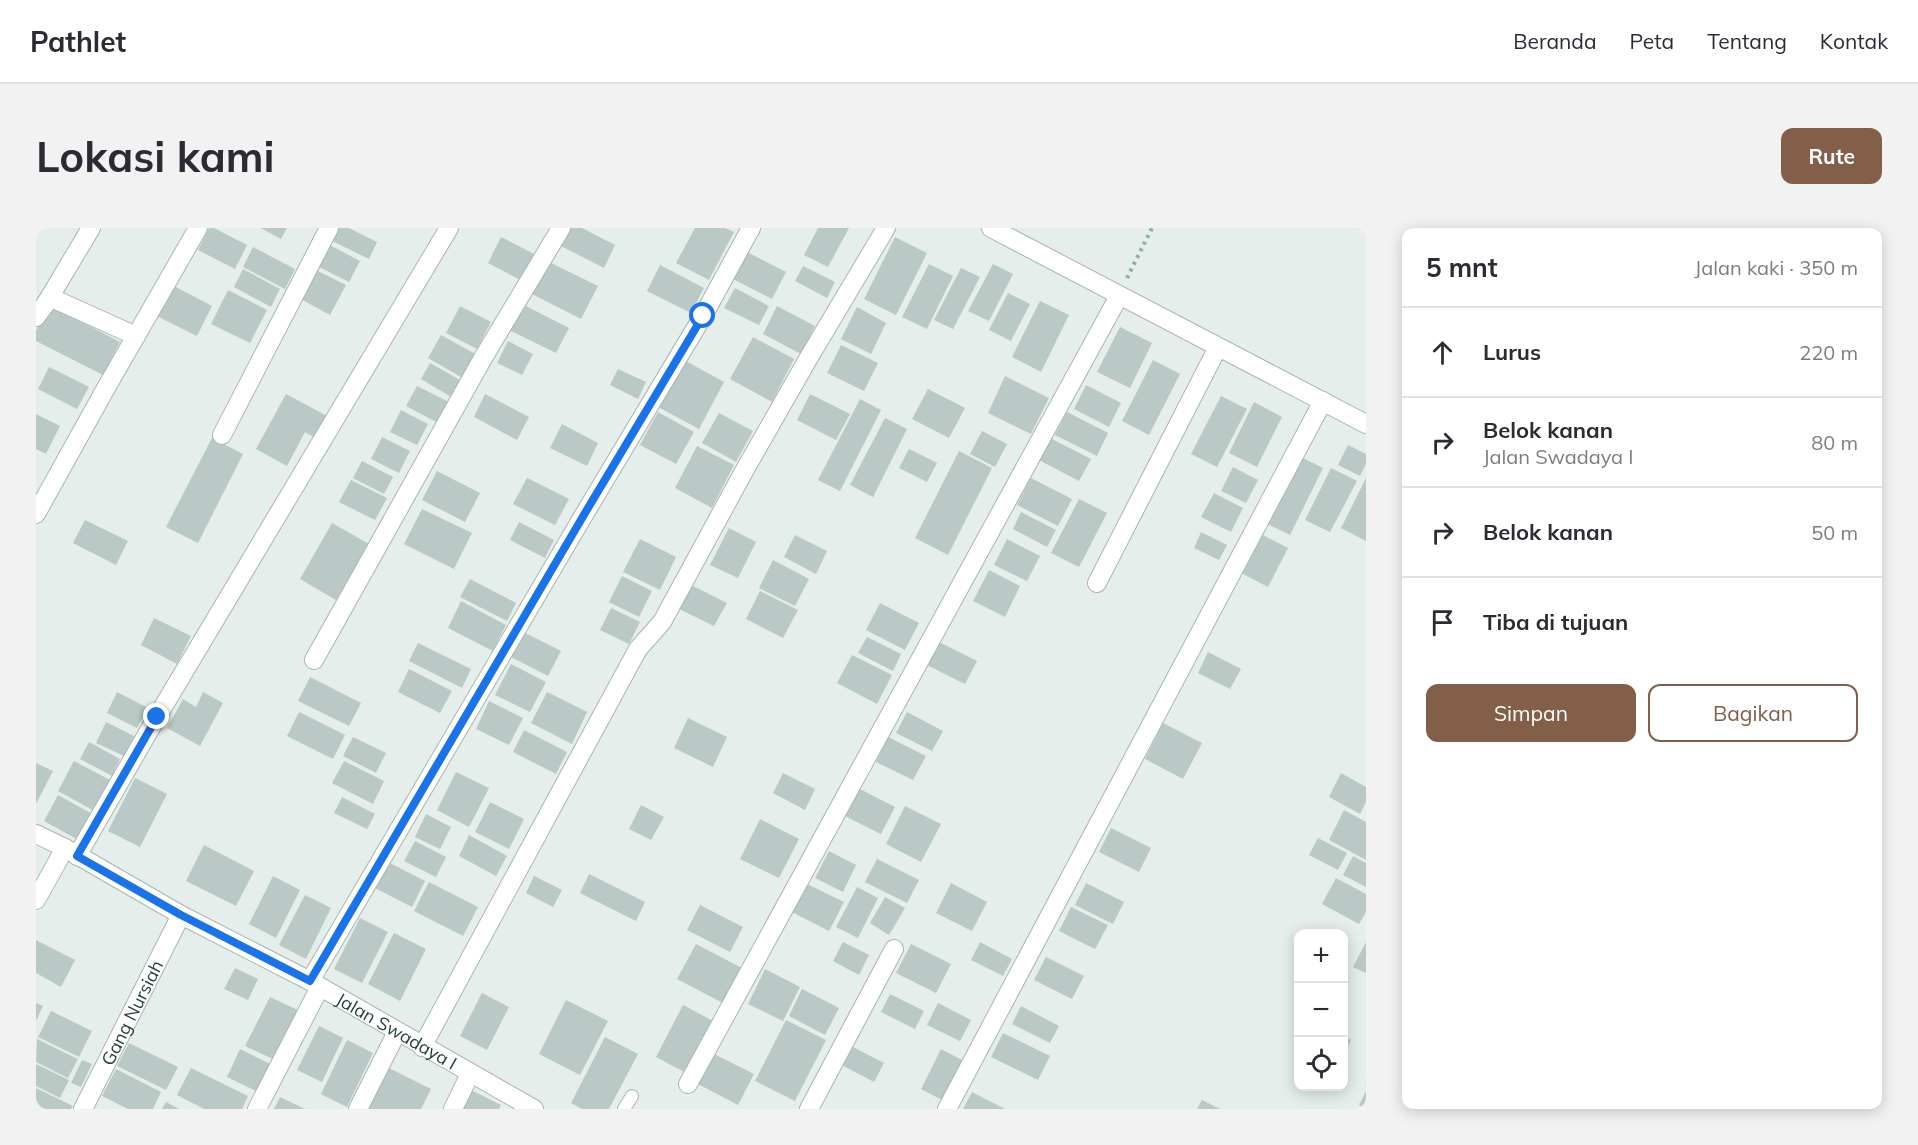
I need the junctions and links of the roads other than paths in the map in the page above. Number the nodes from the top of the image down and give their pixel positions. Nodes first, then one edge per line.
1 (91, 228) edge
2 (198, 228) edge
3 (329, 228) edge
4 (449, 228) edge
5 (561, 228) edge
6 (751, 228) edge
7 (886, 228) edge
8 (991, 228) edge
9 (1119, 296) junction
10 (40, 311) edge
11 (136, 336) junction
12 (1218, 347) junction
13 (1323, 401) junction
14 (1366, 424) edge
15 (222, 435) dead end
16 (36, 514) edge
17 (1097, 583) dead end
18 (314, 660) dead end
19 (36, 834) edge
20 (71, 852) junction
21 (36, 900) edge
22 (181, 915) junction
23 (894, 949) dead end
24 (315, 984) junction
25 (397, 1032) junction
26 (422, 1047) junction
27 (471, 1074) junction
28 (688, 1084) dead end
29 (632, 1096) dead end
30 (83, 1109) edge
31 (257, 1109) edge
32 (358, 1109) edge
33 (453, 1109) edge
34 (534, 1109) edge
35 (624, 1109) edge
36 (808, 1109) edge
37 (947, 1109) edge

1 - 10 street
2 - 11 street
3 - 15 street
4 - 20 street
5 - 18 street
6 - 24 street
7 - 26 street
8 - 9 street
9 - 12 street
9 - 28 street
10 - 11 street
11 - 16 street
12 - 13 street
12 - 17 street
13 - 14 street
13 - 37 street
19 - 20 street, Jalan Swadaya I
20 - 21 street
20 - 22 street, Jalan Swadaya I
22 - 24 street, Jalan Swadaya I
22 - 30 street, Gang Nursiah
23 - 36 street
24 - 25 street, Jalan Swadaya I
24 - 31 street
25 - 26 street, Jalan Swadaya I
25 - 32 street
26 - 27 street, Jalan Swadaya I
27 - 33 street
27 - 34 street, Jalan Swadaya I
29 - 35 lane

